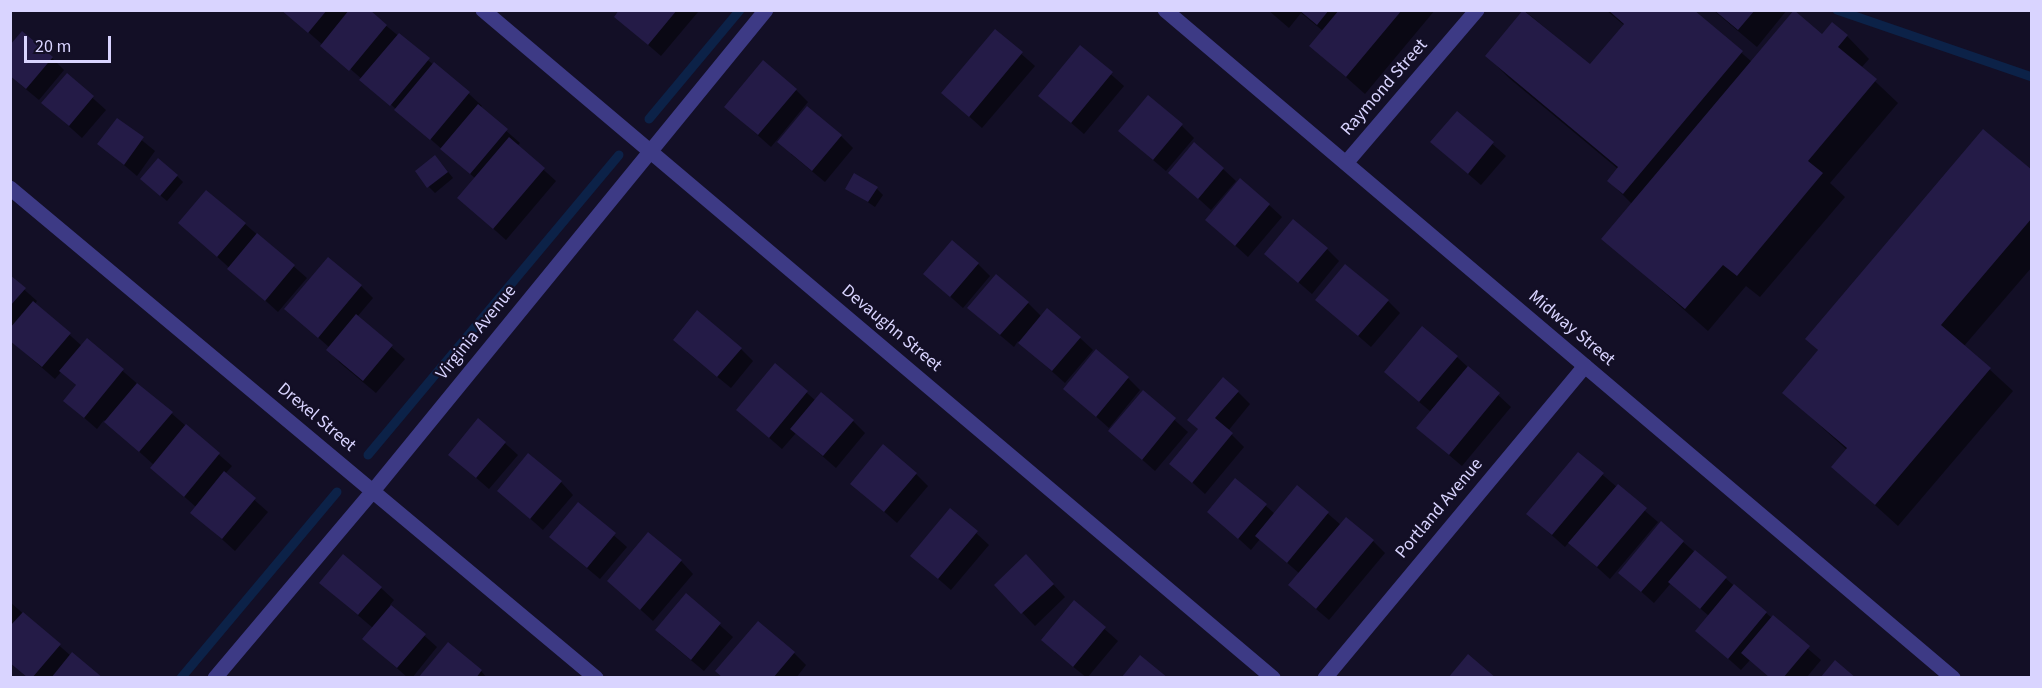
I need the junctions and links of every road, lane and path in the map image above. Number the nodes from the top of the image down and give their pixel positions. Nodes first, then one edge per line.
1 (483, 10) edge
2 (766, 10) edge
3 (1165, 10) edge
4 (1477, 10) edge
5 (651, 151) junction
6 (1346, 163) junction
7 (10, 188) edge
8 (1585, 366) junction
9 (373, 491) junction
10 (215, 678) edge
11 (596, 678) edge
12 (1273, 678) edge
13 (1325, 678) edge
14 (1953, 678) edge

1 - 5 street, Devaughn Street
2 - 5 street, Virginia Avenue
3 - 6 street, Midway Street
4 - 6 street, Raymond Street
5 - 9 street, Virginia Avenue
5 - 12 street, Devaughn Street
6 - 8 street, Midway Street
7 - 9 street, Drexel Street
8 - 13 street, Portland Avenue
8 - 14 street, Midway Street
9 - 10 street, Virginia Avenue
9 - 11 street, Drexel Street

